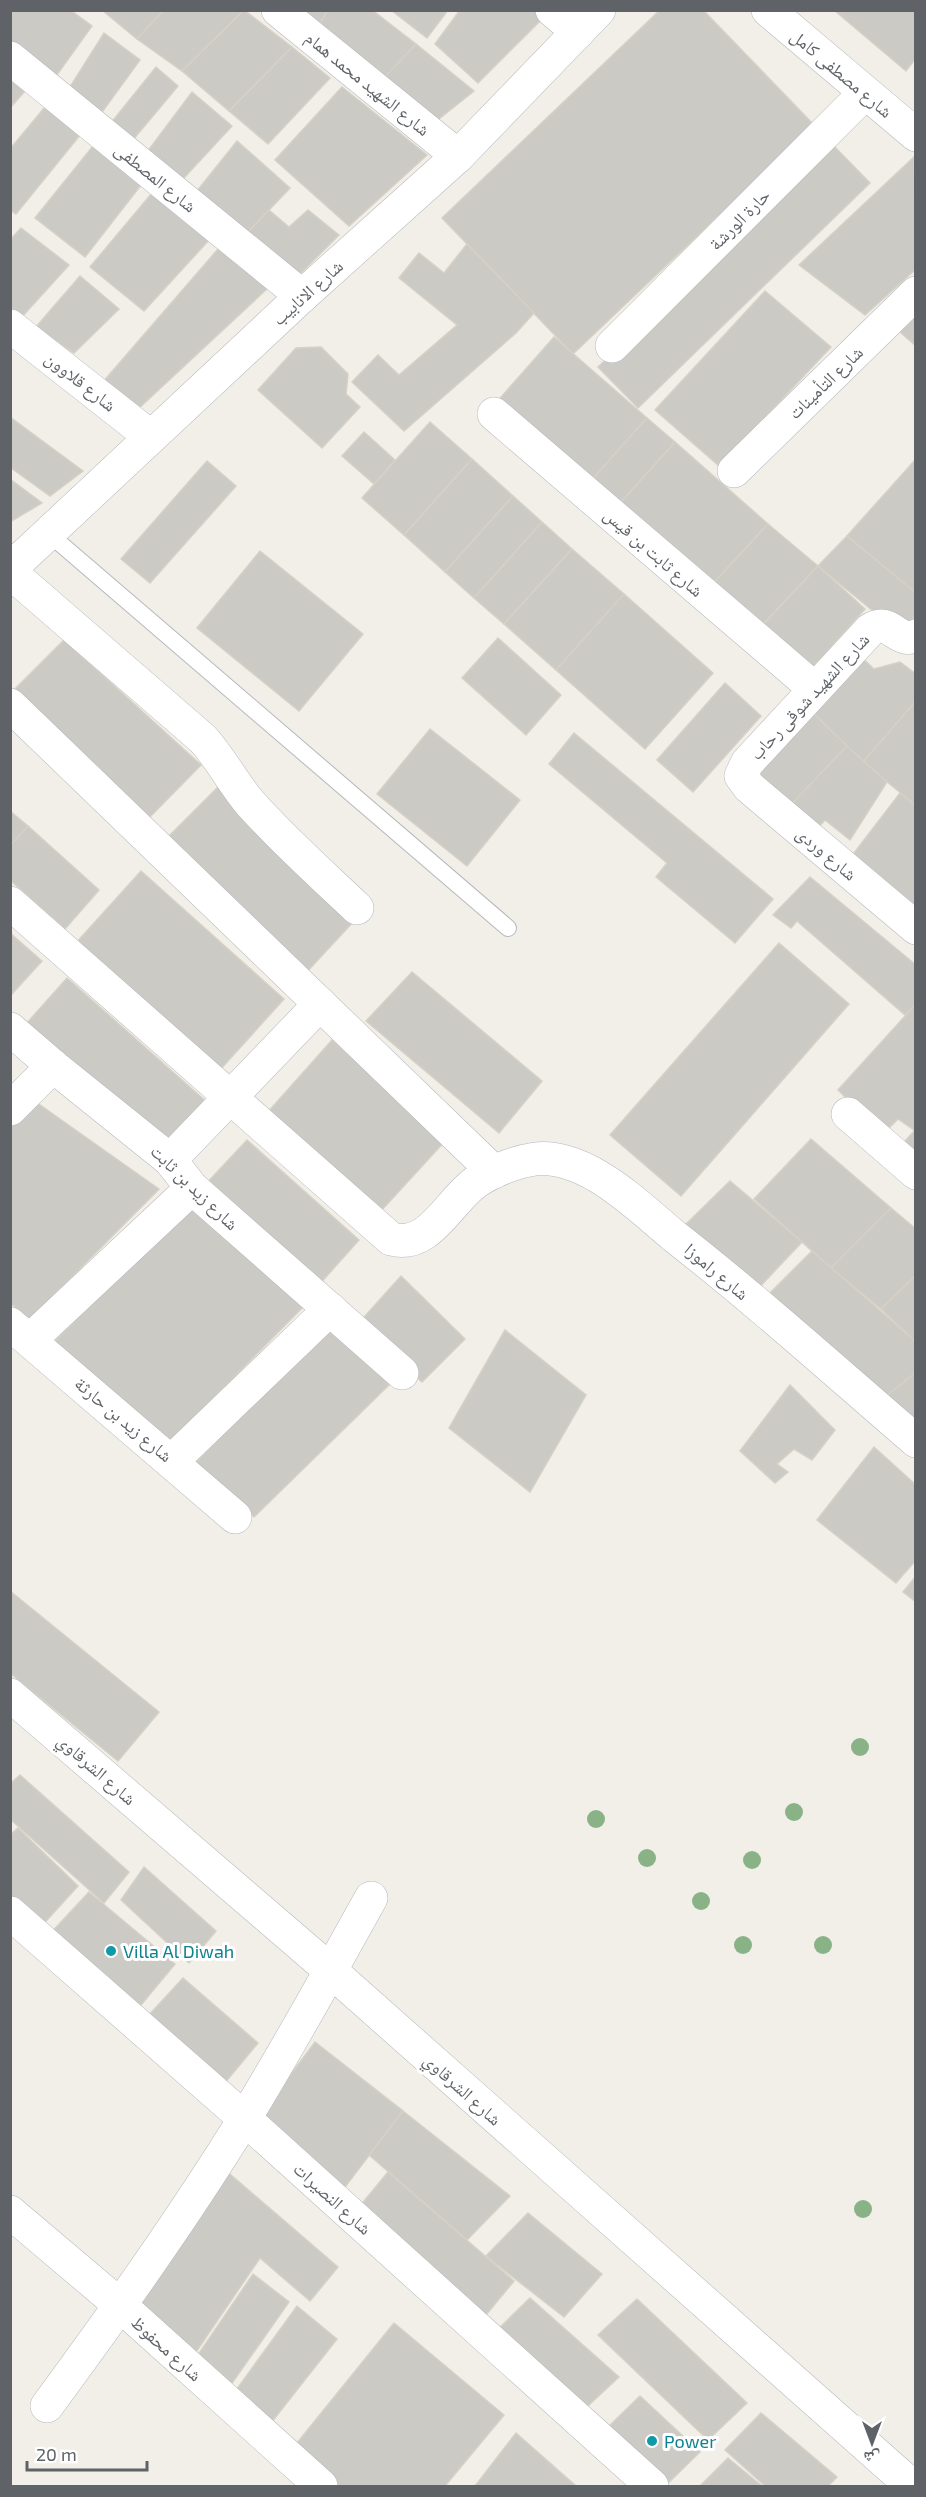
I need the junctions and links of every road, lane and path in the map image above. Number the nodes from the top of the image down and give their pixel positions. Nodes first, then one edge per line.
1 (278, 10) edge
2 (552, 10) edge
3 (768, 10) edge
4 (588, 21) edge
5 (10, 58) edge
6 (866, 93) junction
7 (915, 135) edge
8 (458, 156) junction
9 (915, 292) edge
10 (302, 296) junction
11 (10, 326) edge
12 (612, 346) dead end
13 (494, 414) dead end
14 (151, 437) junction
15 (734, 471) dead end
16 (21, 555) edge
17 (915, 636) edge
18 (815, 689) junction
19 (10, 705) edge
20 (741, 776) joint
21 (10, 903) edge
22 (357, 908) dead end
23 (508, 928) dead end
24 (915, 928) edge
25 (320, 1004) junction
26 (10, 1029) edge
27 (53, 1066) junction
28 (231, 1096) junction
29 (10, 1108) edge
30 (848, 1114) dead end
31 (170, 1160) junction
32 (494, 1172) junction
33 (915, 1173) edge
34 (192, 1188) junction
35 (330, 1309) junction
36 (20, 1332) edge
37 (402, 1373) dead end
38 (915, 1442) edge
39 (172, 1461) junction
40 (235, 1517) dead end
41 (10, 1695) edge
42 (370, 1898) dead end
43 (10, 1913) edge
44 (331, 1971) junction
45 (245, 2119) junction
46 (10, 2211) edge
47 (121, 2306) junction
48 (47, 2406) dead end
49 (321, 2487) edge
50 (652, 2487) edge
51 (912, 2487) edge

1 - 8 street, شارع الشهيد محمد همام
2 - 4 street
3 - 6 street, شارع مصطفى كامل
4 - 8 street, شارع الانابيب
5 - 10 street, شارع المصطفى
6 - 7 street, شارع مصطفى كامل
6 - 12 street, حارة الورشة
8 - 10 street, شارع الانابيب
9 - 15 street, شارع التأمينات
10 - 14 street, شارع الانابيب
11 - 14 street, شارع قلاوون
13 - 18 street, شارع ثابت بن قيس
14 - 16 street, شارع الانابيب
16 - 22 street
16 - 23 lane
17 - 18 street, شارع الشهيد شوقى رحاب
18 - 20 street, شارع الشهيد شوقى رحاب
19 - 25 street
20 - 24 street, شارع وردى
21 - 28 street, شارع راموزا
25 - 28 street
25 - 32 street
26 - 27 street, شارع زيد بن ثابت
27 - 29 street
27 - 31 street, شارع زيد بن ثابت
28 - 31 street
28 - 32 street, شارع راموزا
30 - 33 street
31 - 34 street, شارع زيد بن ثابت
32 - 38 street, شارع راموزا
34 - 35 street, شارع زيد بن ثابت
34 - 36 street
35 - 37 street, شارع زيد بن ثابت
35 - 39 street
36 - 39 street, شارع زيد بن حارثة
39 - 40 street, شارع زيد بن حارثة
41 - 44 street, شارع الشرقاوي
42 - 44 street
43 - 45 street, شارع النصيرات
44 - 45 street
44 - 51 street, شارع الشرقاوي
45 - 47 street
45 - 50 street, شارع النصيرات
46 - 47 street, شارع محفوظ
47 - 48 street
47 - 49 street, شارع محفوظ

